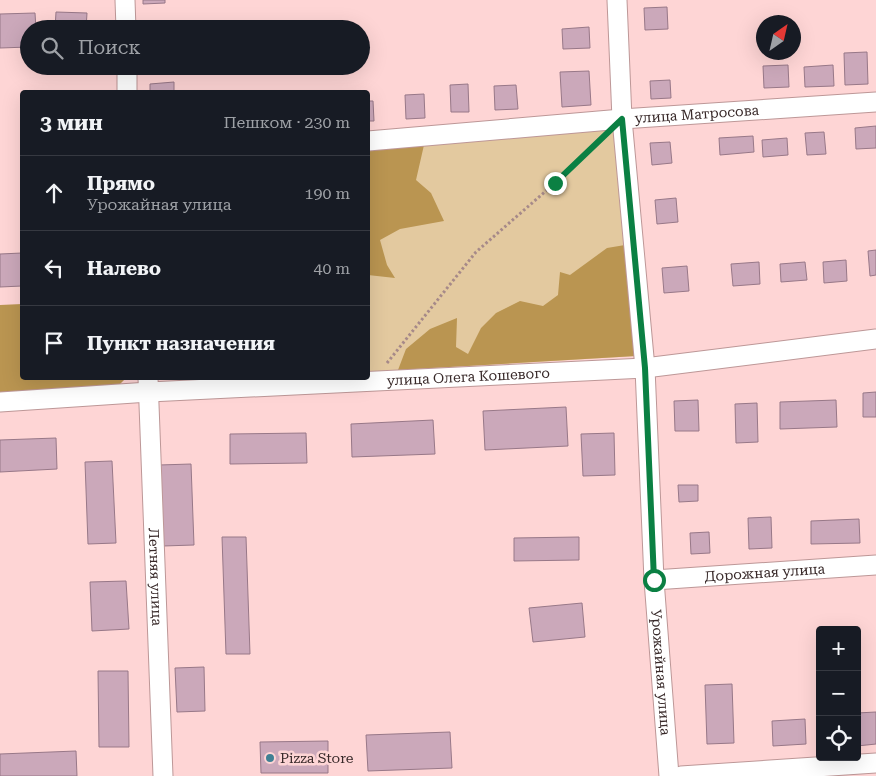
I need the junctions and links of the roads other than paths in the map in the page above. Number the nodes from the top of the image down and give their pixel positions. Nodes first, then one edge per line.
1 (125, 0) edge
2 (617, 0) edge
3 (126, 20) edge
4 (127, 75) edge
5 (127, 90) edge
6 (876, 102) edge
7 (622, 119) junction
8 (370, 141) edge
9 (876, 339) edge
10 (645, 368) junction
11 (149, 385) edge
12 (0, 402) edge
13 (876, 565) edge
14 (654, 580) junction
15 (876, 763) edge
16 (163, 776) edge
17 (669, 776) edge
18 (681, 776) edge

1 - 3 street
2 - 7 street, Урожайная улица
4 - 5 street
6 - 7 street, улица Матросова
7 - 8 street, улица Матросова
7 - 10 street, Урожайная улица
9 - 10 street, улица Олега Кошевого
10 - 11 street, улица Олега Кошевого
10 - 14 street, Урожайная улица
11 - 12 street, улица Олега Кошевого
11 - 16 street, Летняя улица
13 - 14 street, Дорожная улица
14 - 17 street, Урожайная улица
15 - 18 street

